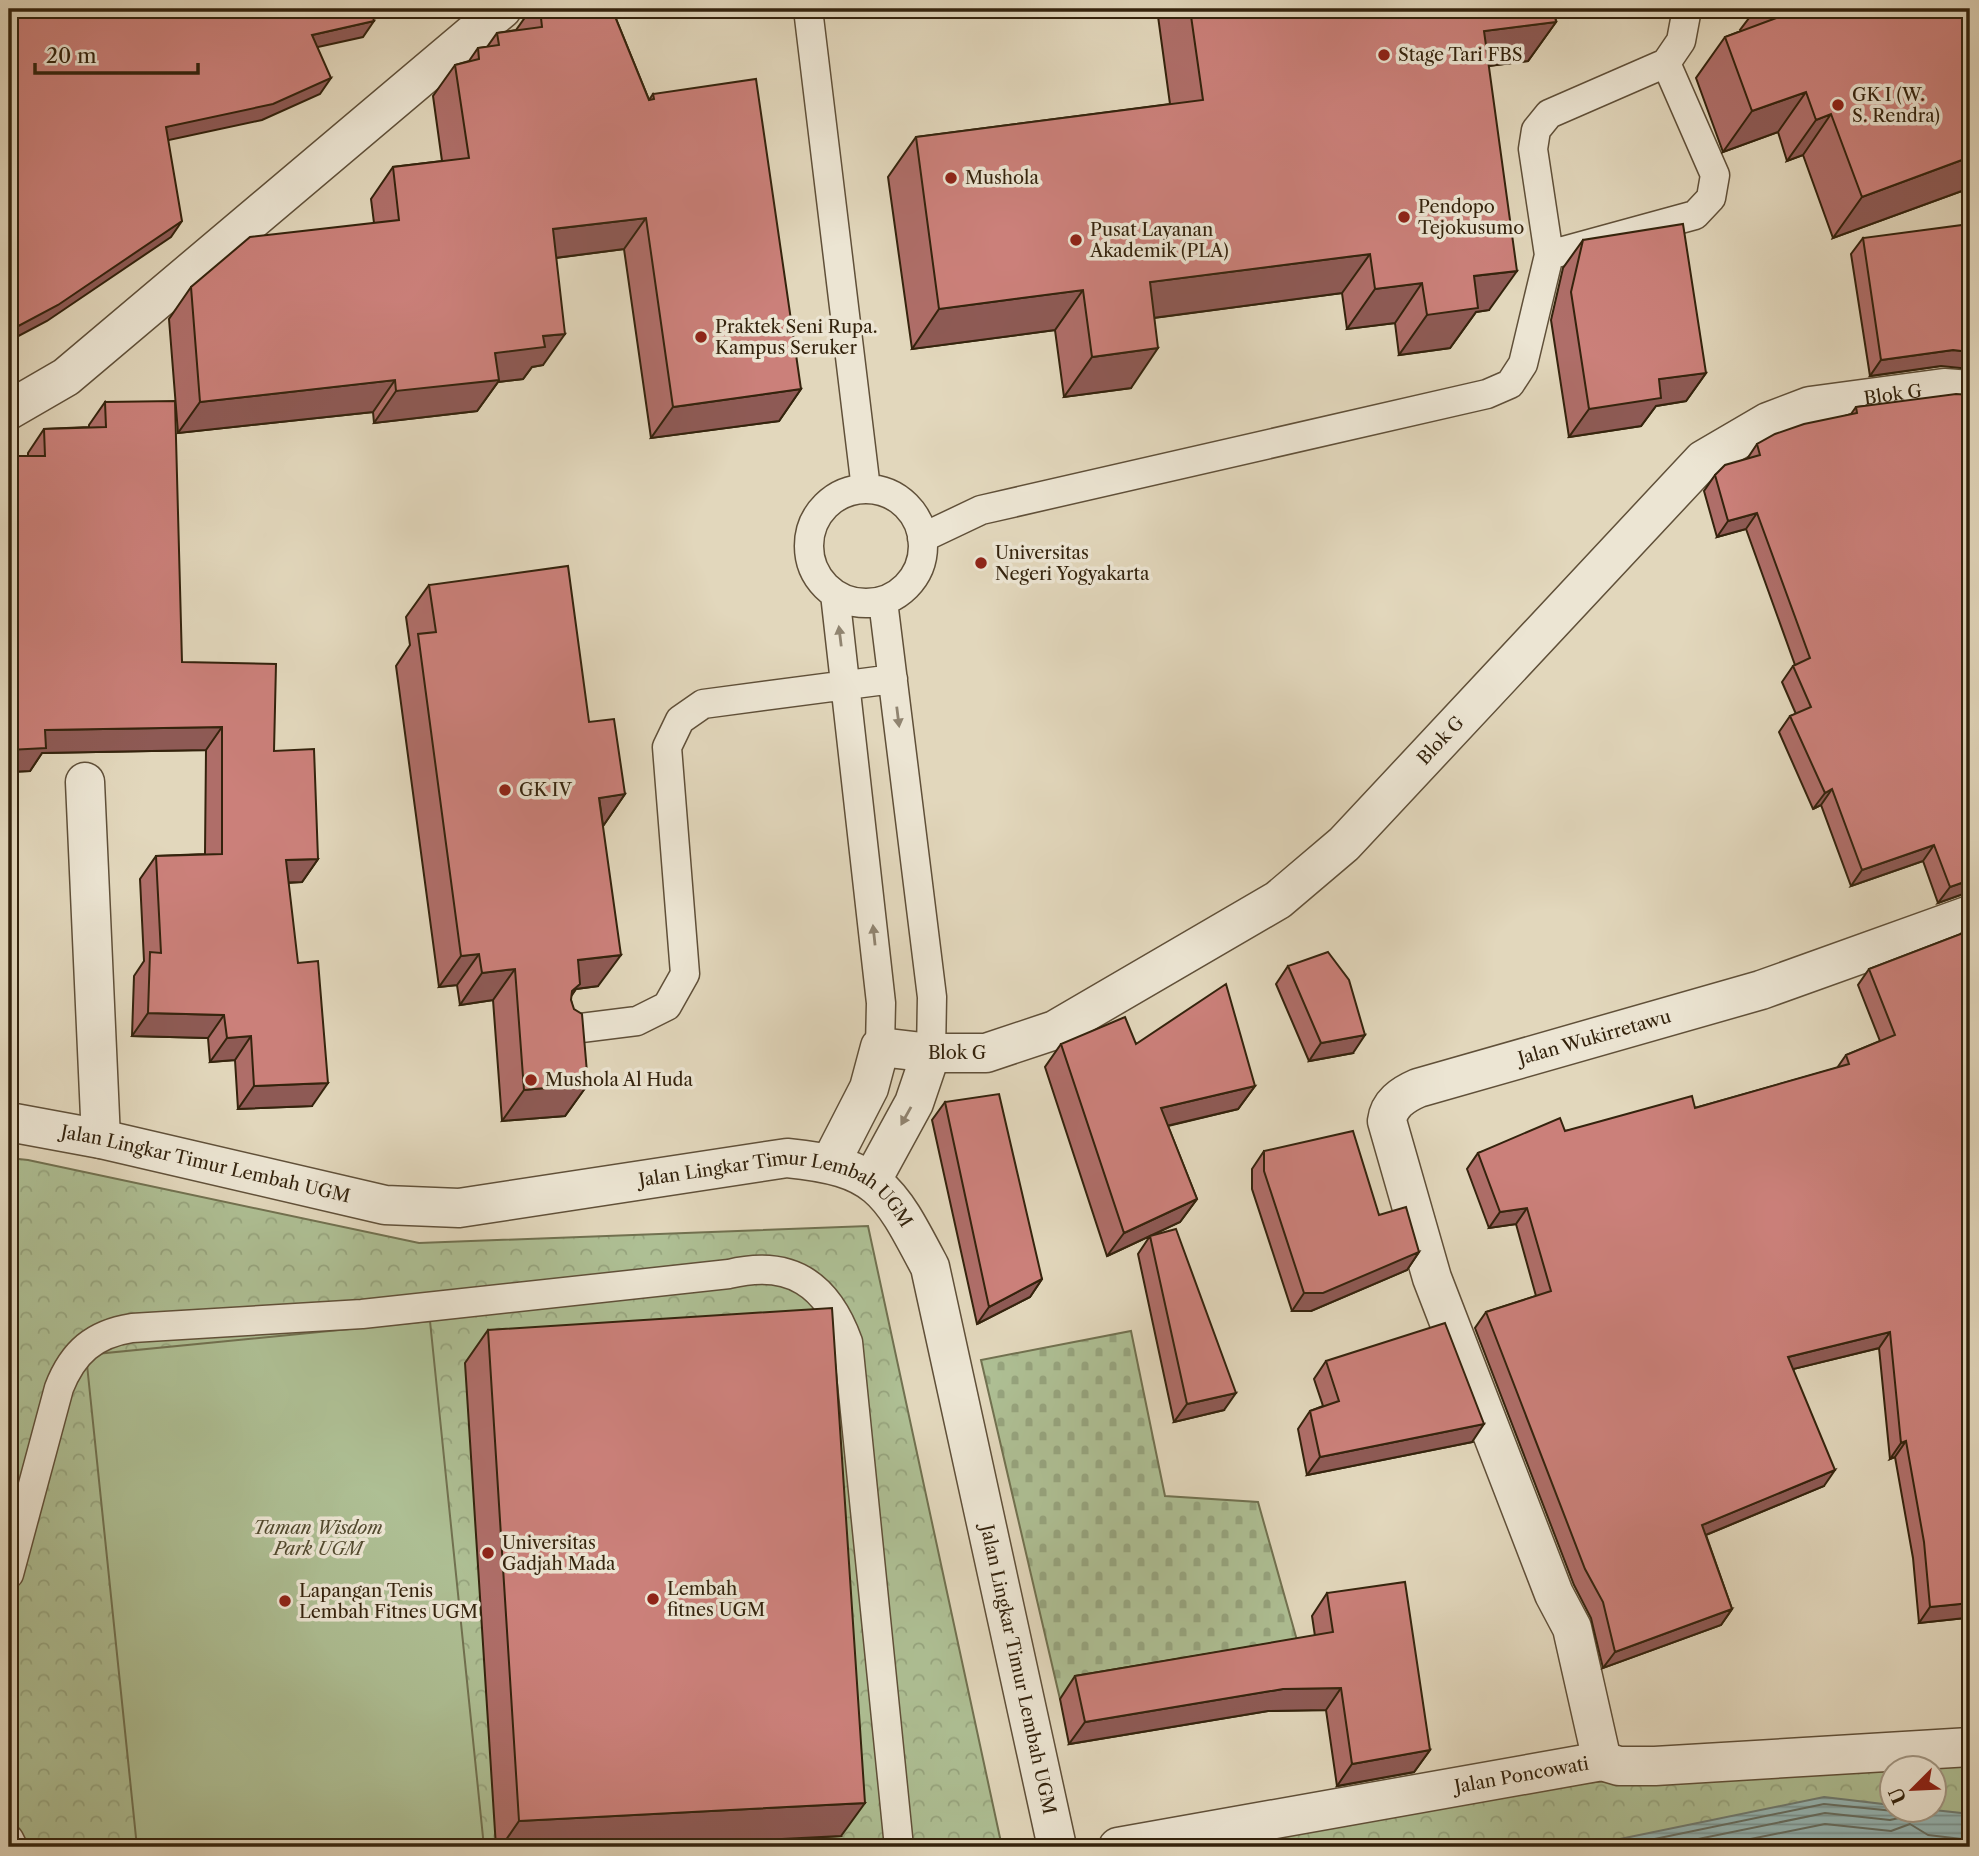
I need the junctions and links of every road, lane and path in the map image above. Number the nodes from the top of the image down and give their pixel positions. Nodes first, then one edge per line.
1 (502, 9) edge
2 (808, 9) edge
3 (1687, 9) edge
4 (1666, 63) junction
5 (1549, 255) junction
6 (1970, 390) edge
7 (9, 410) edge
8 (866, 489) junction
9 (922, 538) junction
10 (835, 594) junction
11 (883, 601) junction
12 (893, 679) junction
13 (846, 685) junction
14 (85, 782) dead end
15 (1970, 915) edge
16 (565, 1030) edge
17 (880, 1047) junction
18 (931, 1053) junction
19 (9, 1122) edge
20 (101, 1139) junction
21 (831, 1162) junction
22 (872, 1180) junction
23 (9, 1574) edge
24 (1970, 1747) edge
25 (1602, 1761) junction
26 (9, 1839) edge
27 (13, 1847) edge
28 (899, 1847) edge
29 (1057, 1847) edge
30 (1118, 1847) edge

1 - 7 street
2 - 8 lane
3 - 4 lane
4 - 5 lane
4 - 5 lane
5 - 9 lane
6 - 18 street, Blok G
8 - 9 lane
8 - 10 lane
9 - 11 lane
10 - 11 lane
13 -> 10 lane
11 - 12 lane
12 - 13 lane
12 -> 18 lane
13 - 16 lane
17 -> 13 lane
14 - 20 street
15 - 25 street, Jalan Wukirretawu
17 - 18 street, Blok G
17 - 21 street
18 -> 22 street
19 - 20 street, Jalan Lingkar Timur Lembah UGM
20 - 21 street, Jalan Lingkar Timur Lembah UGM
21 - 22 street, Jalan Lingkar Timur Lembah UGM
22 - 29 street, Jalan Lingkar Timur Lembah UGM
23 - 28 lane
24 - 25 street, Jalan Poncowati
25 - 30 street, Jalan Poncowati
26 - 27 lane

